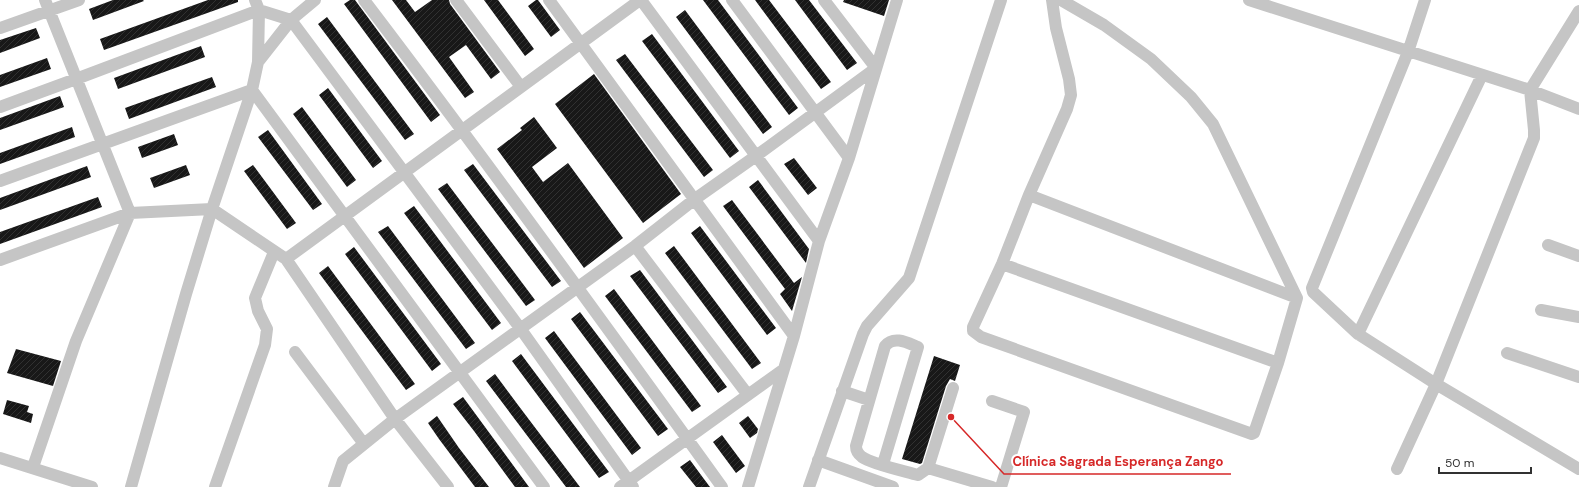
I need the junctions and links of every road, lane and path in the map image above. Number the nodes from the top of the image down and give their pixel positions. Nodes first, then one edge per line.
1 (79, 0) edge
2 (315, 0) edge
3 (364, 0) edge
4 (456, 0) edge
5 (549, 0) edge
6 (640, 0) edge
7 (732, 0) edge
8 (824, 0) edge
9 (897, 0) edge
10 (1002, 0) edge
11 (1052, 0) edge
12 (1061, 0) edge
13 (1425, 0) edge
14 (1252, 1) edge
15 (47, 5) edge
16 (257, 5) edge
17 (1579, 11) edge
18 (291, 20) junction
19 (0, 28) edge
20 (581, 43) junction
21 (1408, 52) junction
22 (258, 62) junction
23 (876, 68) junction
24 (1482, 75) junction
25 (76, 80) junction
26 (521, 87) junction
27 (252, 90) junction
28 (1530, 90) junction
29 (0, 106) edge
30 (1579, 109) edge
31 (816, 112) junction
32 (463, 130) junction
33 (103, 144) junction
34 (756, 156) junction
35 (848, 158) junction
36 (404, 173) junction
37 (0, 182) edge
38 (1029, 195) junction
39 (695, 199) junction
40 (212, 209) junction
41 (130, 213) junction
42 (345, 216) junction
43 (819, 241) junction
44 (1548, 245) dead end
45 (635, 246) junction
46 (274, 252) junction
47 (1579, 256) edge
48 (286, 259) junction
49 (0, 260) edge
50 (1002, 264) junction
51 (578, 287) junction
52 (1296, 298) junction
53 (1541, 310) dead end
54 (1579, 317) edge
55 (520, 328) junction
56 (1358, 334) junction
57 (794, 336) junction
58 (295, 352) dead end
59 (1507, 353) dead end
60 (1278, 363) junction
61 (784, 369) junction
62 (459, 372) junction
63 (1579, 377) edge
64 (1436, 384) junction
65 (953, 388) dead end
66 (842, 391) junction
67 (748, 395) junction
68 (869, 400) junction
69 (992, 401) dead end
70 (395, 419) junction
71 (687, 439) junction
72 (364, 444) junction
73 (0, 458) edge
74 (818, 460) junction
75 (883, 464) junction
76 (33, 467) junction
77 (928, 468) junction
78 (1579, 468) edge
79 (1397, 469) dead end
80 (627, 485) edge
81 (92, 487) edge
82 (131, 487) edge
83 (215, 487) edge
84 (334, 487) edge
85 (448, 487) edge
86 (544, 487) edge
87 (722, 487) edge
88 (748, 487) edge
89 (809, 487) edge
90 (893, 487) edge
91 (992, 487) edge
92 (1001, 487) edge

1 - 15 street
2 - 18 street
3 - 32 street
4 - 26 street
5 - 20 street
6 - 20 street
6 - 34 street
7 - 31 street
8 - 23 street
9 - 23 street
10 - 66 street
11 - 38 street
12 - 52 street
13 - 21 street
14 - 21 street
15 - 19 street
15 - 25 street
16 - 18 street
16 - 22 street
16 - 25 street
17 - 28 street
18 - 22 street
18 - 36 street
20 - 26 street
20 - 39 street
21 - 24 street
21 - 56 street
22 - 27 street
23 - 31 street
23 - 35 street
24 - 28 street
24 - 56 street
25 - 29 street
25 - 33 street
26 - 32 street
27 - 33 street
27 - 40 street
27 - 42 street
28 - 30 street
28 - 64 street
31 - 34 street
31 - 35 street
32 - 36 street
32 - 51 street
33 - 37 street
33 - 41 street
34 - 39 street
34 - 43 street
35 - 43 street
36 - 42 street
36 - 55 street
38 - 50 street
38 - 52 street
39 - 45 street
39 - 57 street
40 - 41 street
40 - 46 street
40 - 82 street
41 - 49 street
41 - 76 street
42 - 48 street
42 - 62 street
43 - 57 street
44 - 47 street
45 - 51 street
45 - 67 street
46 - 48 street
46 - 83 street
48 - 70 street
50 - 60 street
50 - 60 street
51 - 55 street
51 - 71 street
52 - 60 street
53 - 54 street
55 - 62 street
55 - 80 street
56 - 64 street
57 - 61 street
58 - 72 street
59 - 63 street
61 - 67 street
61 - 88 street
62 - 70 street
62 - 86 street
64 - 78 street
64 - 79 street
65 - 77 street
66 - 68 street
66 - 74 street
67 - 71 street
68 - 75 street
68 - 75 street
69 - 92 street
70 - 72 street
70 - 85 street
71 - 80 street
71 - 87 street
72 - 84 street
73 - 76 street
74 - 89 street
74 - 90 street
75 - 77 street
76 - 81 street
77 - 91 street

